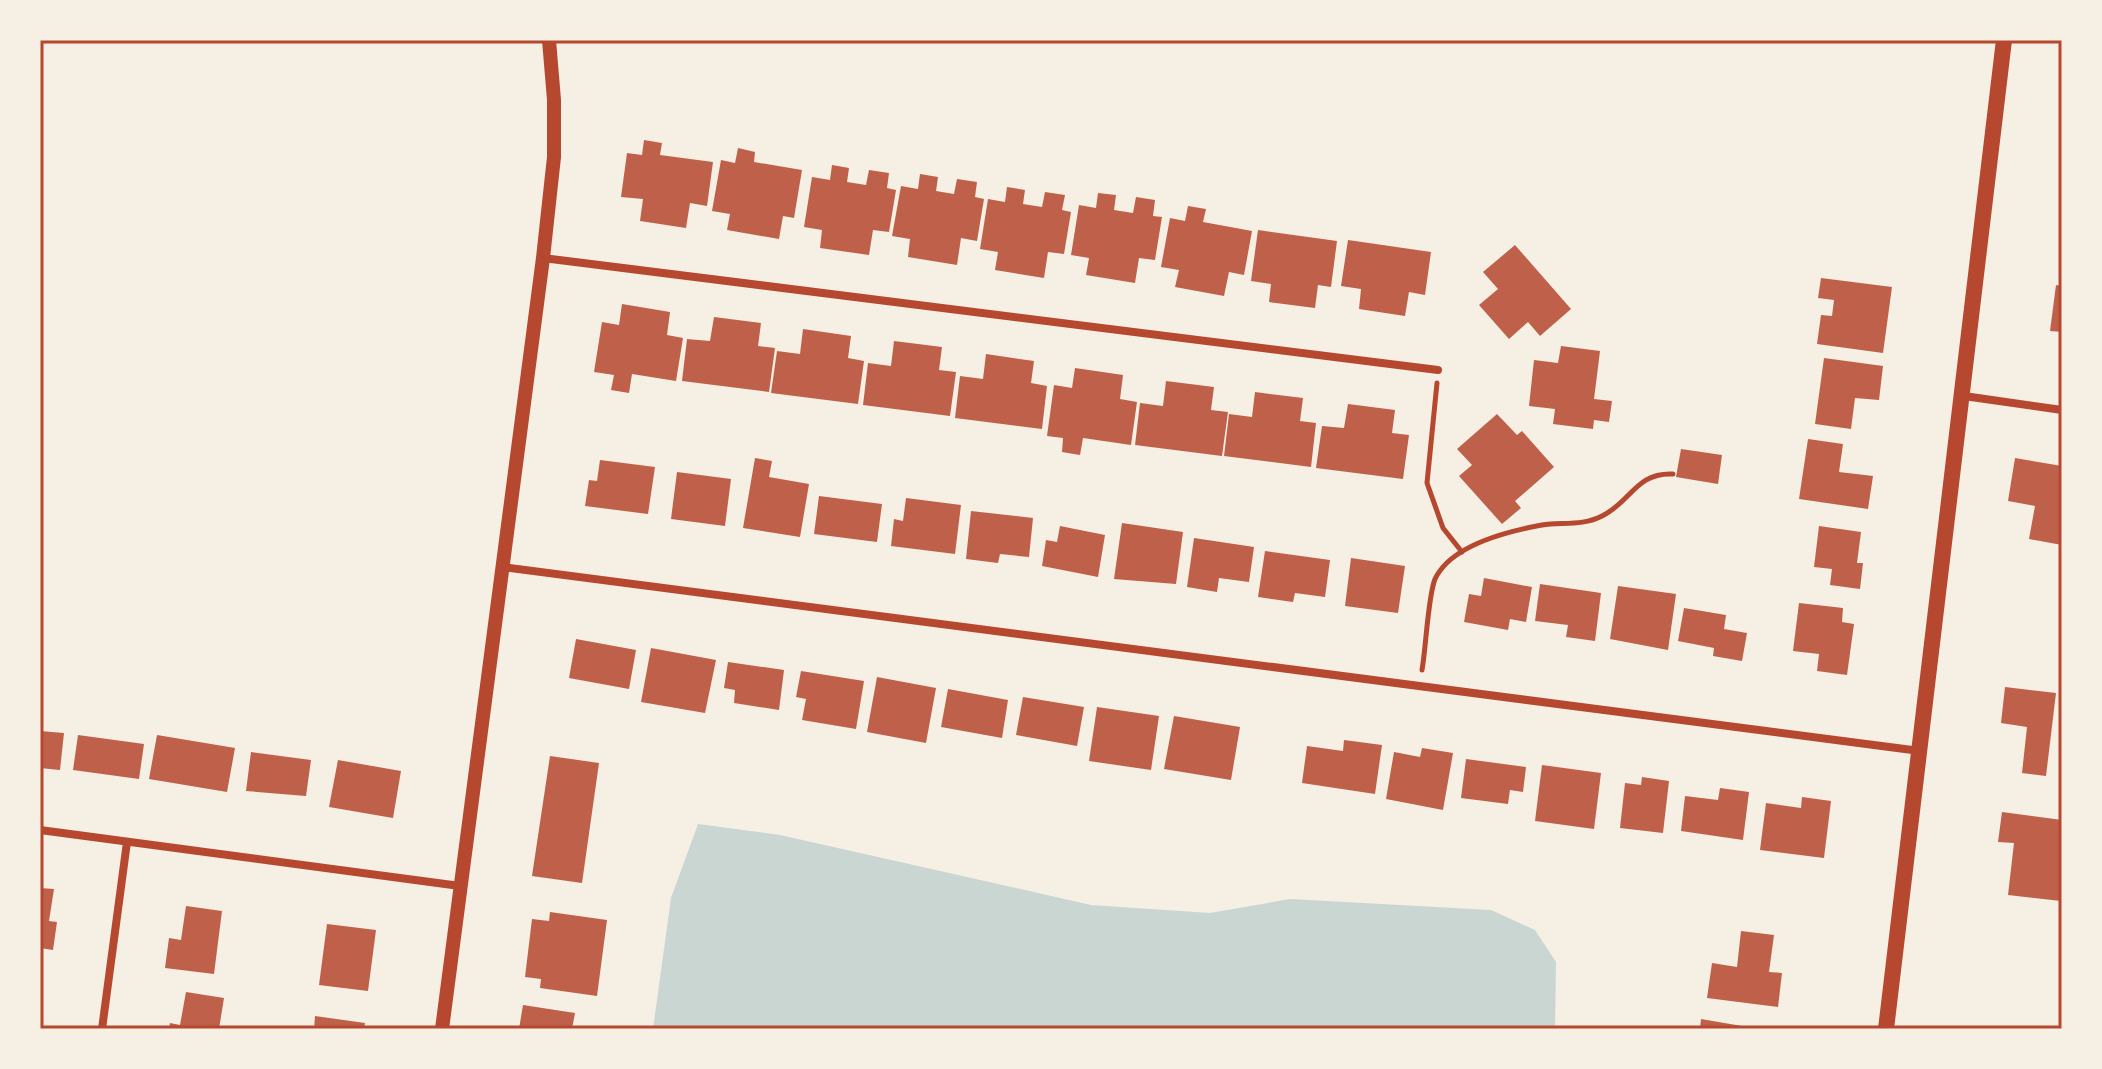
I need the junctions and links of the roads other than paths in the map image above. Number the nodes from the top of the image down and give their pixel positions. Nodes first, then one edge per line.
1 (549, 40) edge
2 (2004, 40) edge
3 (543, 258) junction
4 (1438, 370) road end
5 (1964, 396) junction
6 (2062, 410) edge
7 (502, 567) junction
8 (1920, 751) junction
9 (40, 830) edge
10 (127, 842) junction
11 (460, 886) junction
12 (102, 1029) edge
13 (442, 1029) edge
14 (1886, 1029) edge

1 - 3 street
2 - 5 main road
3 - 4 street
3 - 7 street
5 - 6 street
5 - 8 main road
7 - 8 street
7 - 11 street
8 - 14 main road
9 - 10 street
10 - 11 street
10 - 12 street
11 - 13 street

